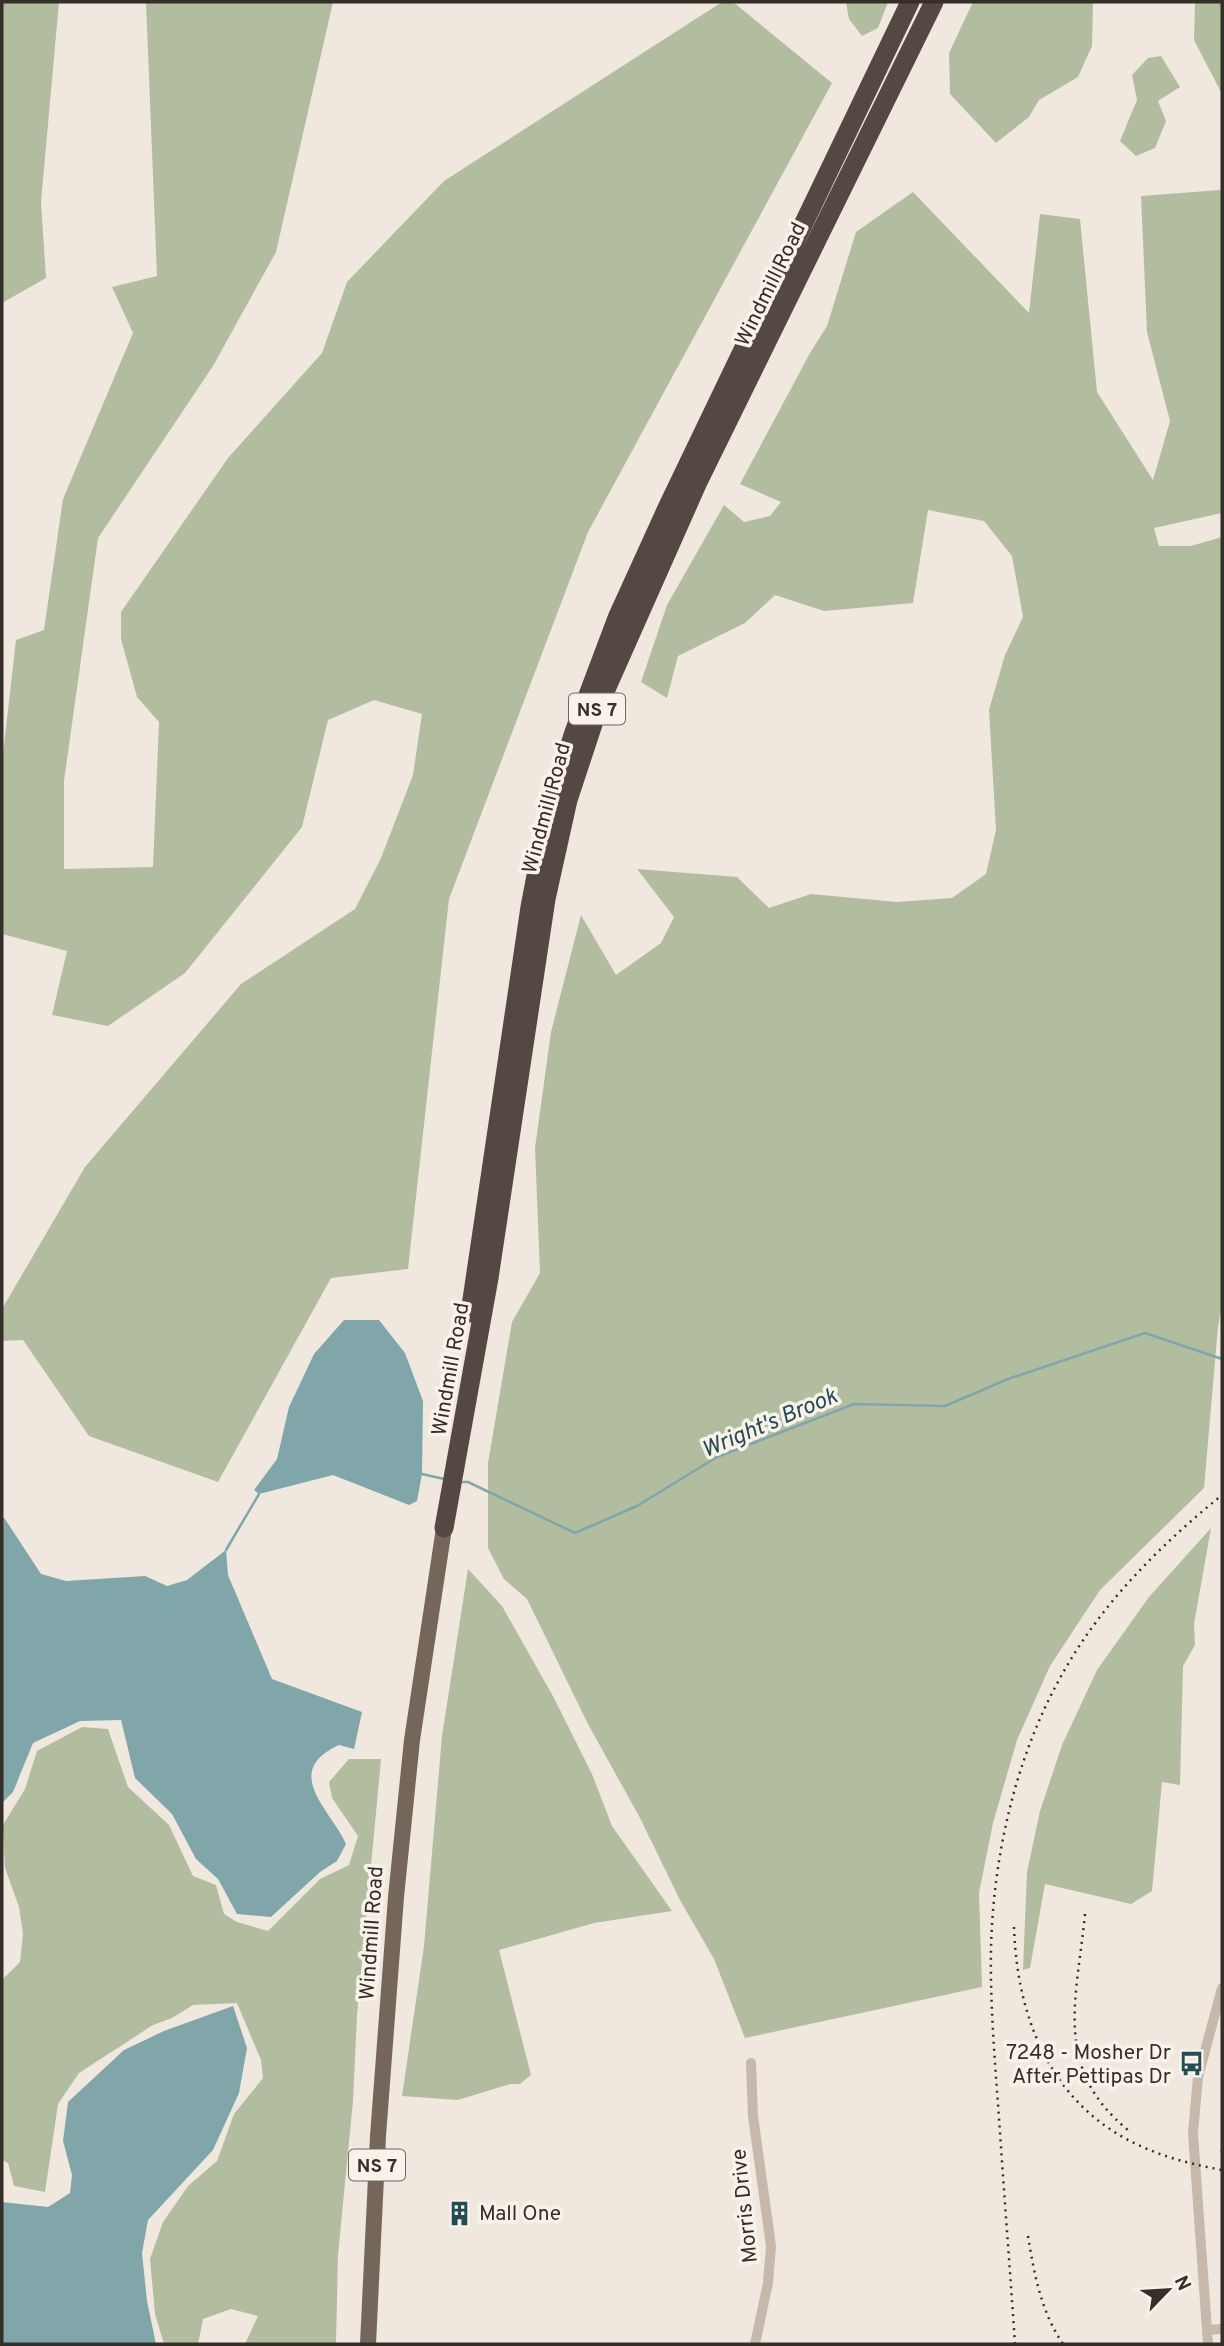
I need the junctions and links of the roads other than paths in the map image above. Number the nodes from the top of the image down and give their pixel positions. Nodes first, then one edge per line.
1 (910, 2) edge
2 (934, 2) edge
3 (451, 1480) junction
4 (444, 1528) joint
5 (1222, 1988) edge
6 (751, 2063) dead end
7 (1222, 2329) edge
8 (1207, 2330) junction
9 (368, 2344) edge
10 (755, 2344) edge
11 (1208, 2344) edge

1 - 3 highway, Windmill Road / NS 7
2 - 3 highway, Windmill Road / NS 7
3 - 4 highway, Windmill Road / NS 7
4 - 9 main road, Windmill Road / NS 7
5 - 8 street
6 - 10 street, Morris Drive
7 - 8 street
8 - 11 street

